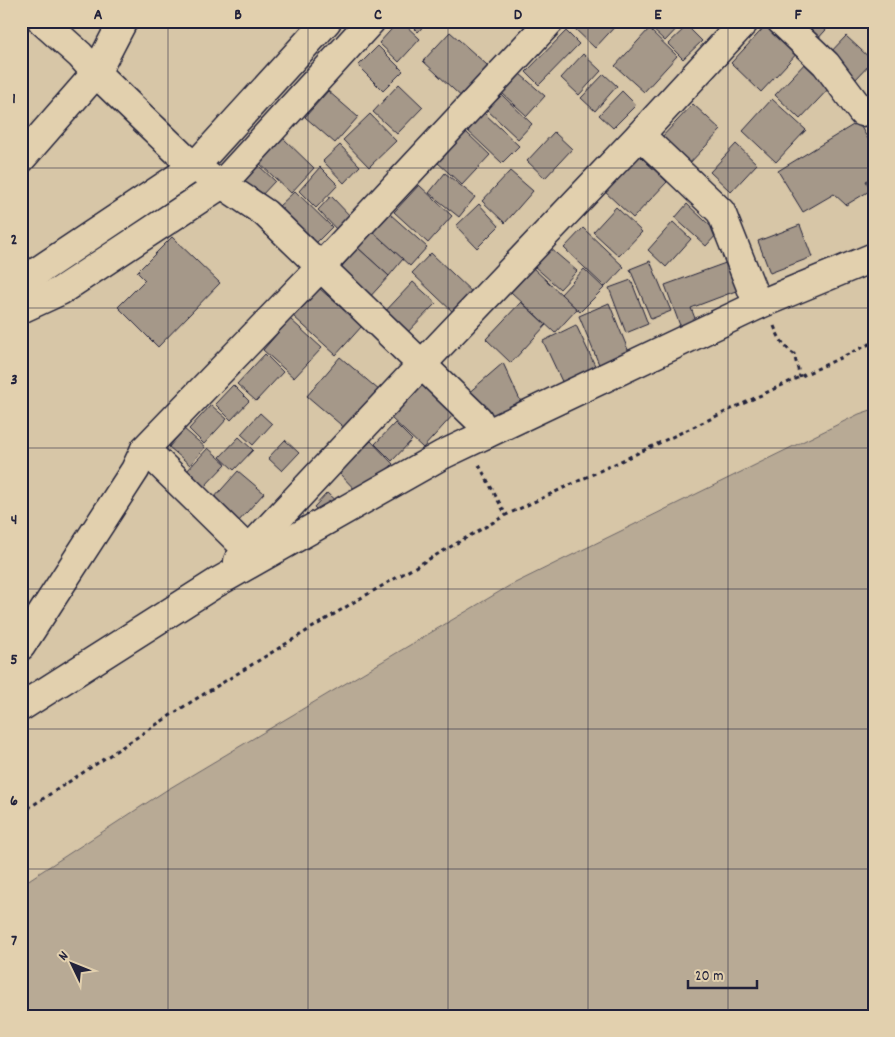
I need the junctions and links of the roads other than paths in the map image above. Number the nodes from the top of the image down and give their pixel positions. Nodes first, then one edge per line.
1 (42, 21) edge
2 (123, 21) edge
3 (327, 21) edge
4 (371, 21) edge
5 (550, 21) edge
6 (746, 21) edge
7 (781, 21) edge
8 (96, 73) junction
9 (862, 112) dead end
10 (640, 135) junction
11 (21, 159) edge
12 (208, 175) junction
13 (874, 257) edge
14 (320, 267) junction
15 (21, 279) edge
16 (761, 304) junction
17 (21, 309) edge
18 (422, 364) junction
19 (477, 439) junction
20 (145, 449) junction
21 (249, 551) junction
22 (216, 584) junction
23 (21, 646) edge
24 (21, 707) edge

1 - 8 street
2 - 8 street
3 - 12 street
4 - 12 street
5 - 14 street
6 - 10 street
7 - 9 street
8 - 11 street
8 - 12 street
10 - 16 street
10 - 18 street
12 - 14 street
12 - 15 street
12 - 17 street
13 - 16 street
14 - 18 street
14 - 20 street
16 - 19 street
18 - 19 street
18 - 21 street
19 - 22 street
20 - 21 street
20 - 23 street
21 - 22 street
22 - 24 street

